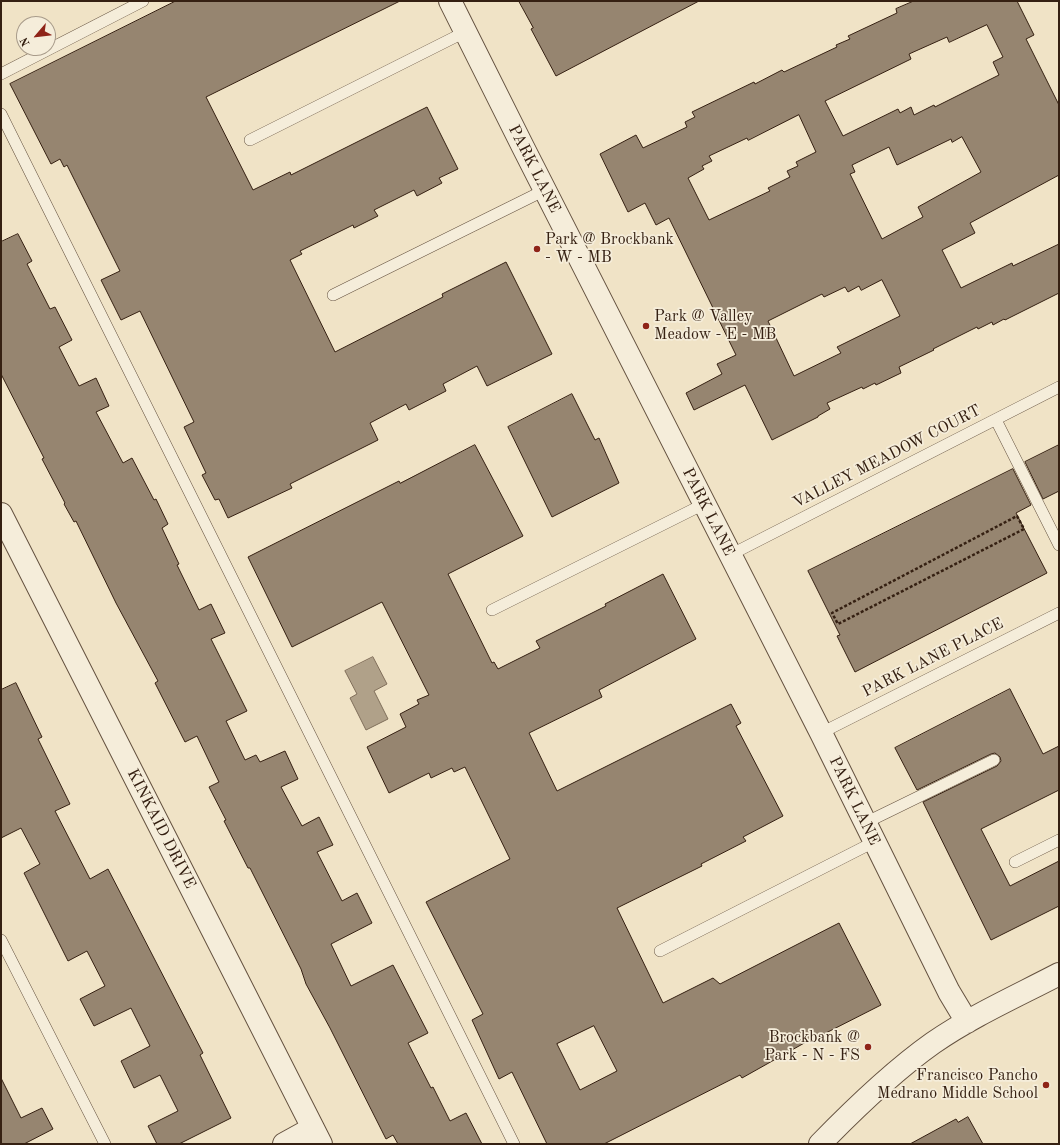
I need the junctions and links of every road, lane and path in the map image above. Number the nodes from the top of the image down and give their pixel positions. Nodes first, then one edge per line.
1 (144, 1) edge
2 (450, 1) edge
3 (465, 32) junction
4 (1, 74) edge
5 (1, 114) edge
6 (250, 140) dead end
7 (544, 190) junction
8 (333, 295) dead end
9 (1059, 387) edge
10 (996, 420) junction
11 (704, 504) junction
12 (1, 514) edge
13 (1059, 545) edge
14 (730, 555) junction
15 (492, 610) dead end
16 (1059, 613) edge
17 (838, 624) joint
18 (821, 733) junction
19 (994, 760) dead end
20 (870, 832) junction
21 (1059, 840) edge
22 (1015, 862) dead end
23 (1, 940) edge
24 (660, 951) dead end
25 (1059, 974) edge
26 (967, 1022) junction
27 (317, 1136) edge
28 (105, 1144) edge
29 (284, 1144) edge
30 (514, 1144) edge
31 (820, 1144) edge

1 - 4 lane
2 - 3 street, PARK LANE
3 - 6 lane
3 - 7 street, PARK LANE
5 - 30 lane
7 - 8 lane
7 - 11 street, PARK LANE
9 - 10 lane, VALLEY MEADOW COURT
10 - 13 lane
10 - 14 lane, VALLEY MEADOW COURT
11 - 14 street, PARK LANE
11 - 15 lane
12 - 27 street, KINKAID DRIVE
14 - 18 street, PARK LANE
16 - 18 lane, PARK LANE PLACE
17 - 17 path
18 - 20 street, PARK LANE
19 - 20 lane
20 - 24 lane
20 - 26 street, PARK LANE
21 - 22 lane
23 - 28 lane
25 - 26 street
26 - 31 street
27 - 29 street

